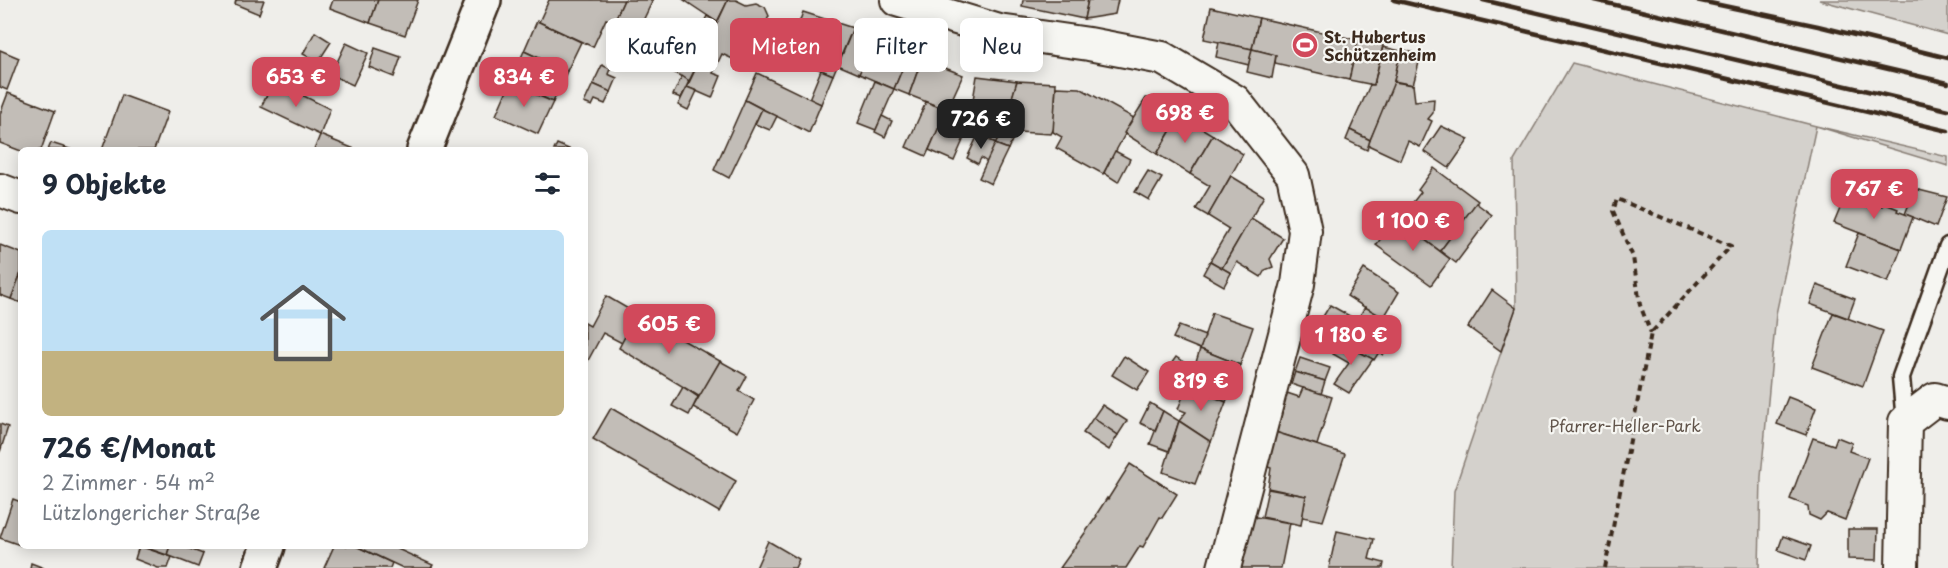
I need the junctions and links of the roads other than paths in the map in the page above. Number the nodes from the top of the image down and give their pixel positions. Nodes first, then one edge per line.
1 (484, 0) edge
2 (897, 0) edge
3 (425, 147) edge
4 (0, 190) edge
5 (18, 197) edge
6 (1948, 246) edge
7 (1948, 403) edge
8 (1905, 422) junction
9 (267, 549) edge
10 (260, 568) edge
11 (1224, 568) edge
12 (1902, 568) edge

1 - 3 street
2 - 11 street
4 - 5 street
6 - 8 lane
7 - 8 street
8 - 12 street
9 - 10 street

